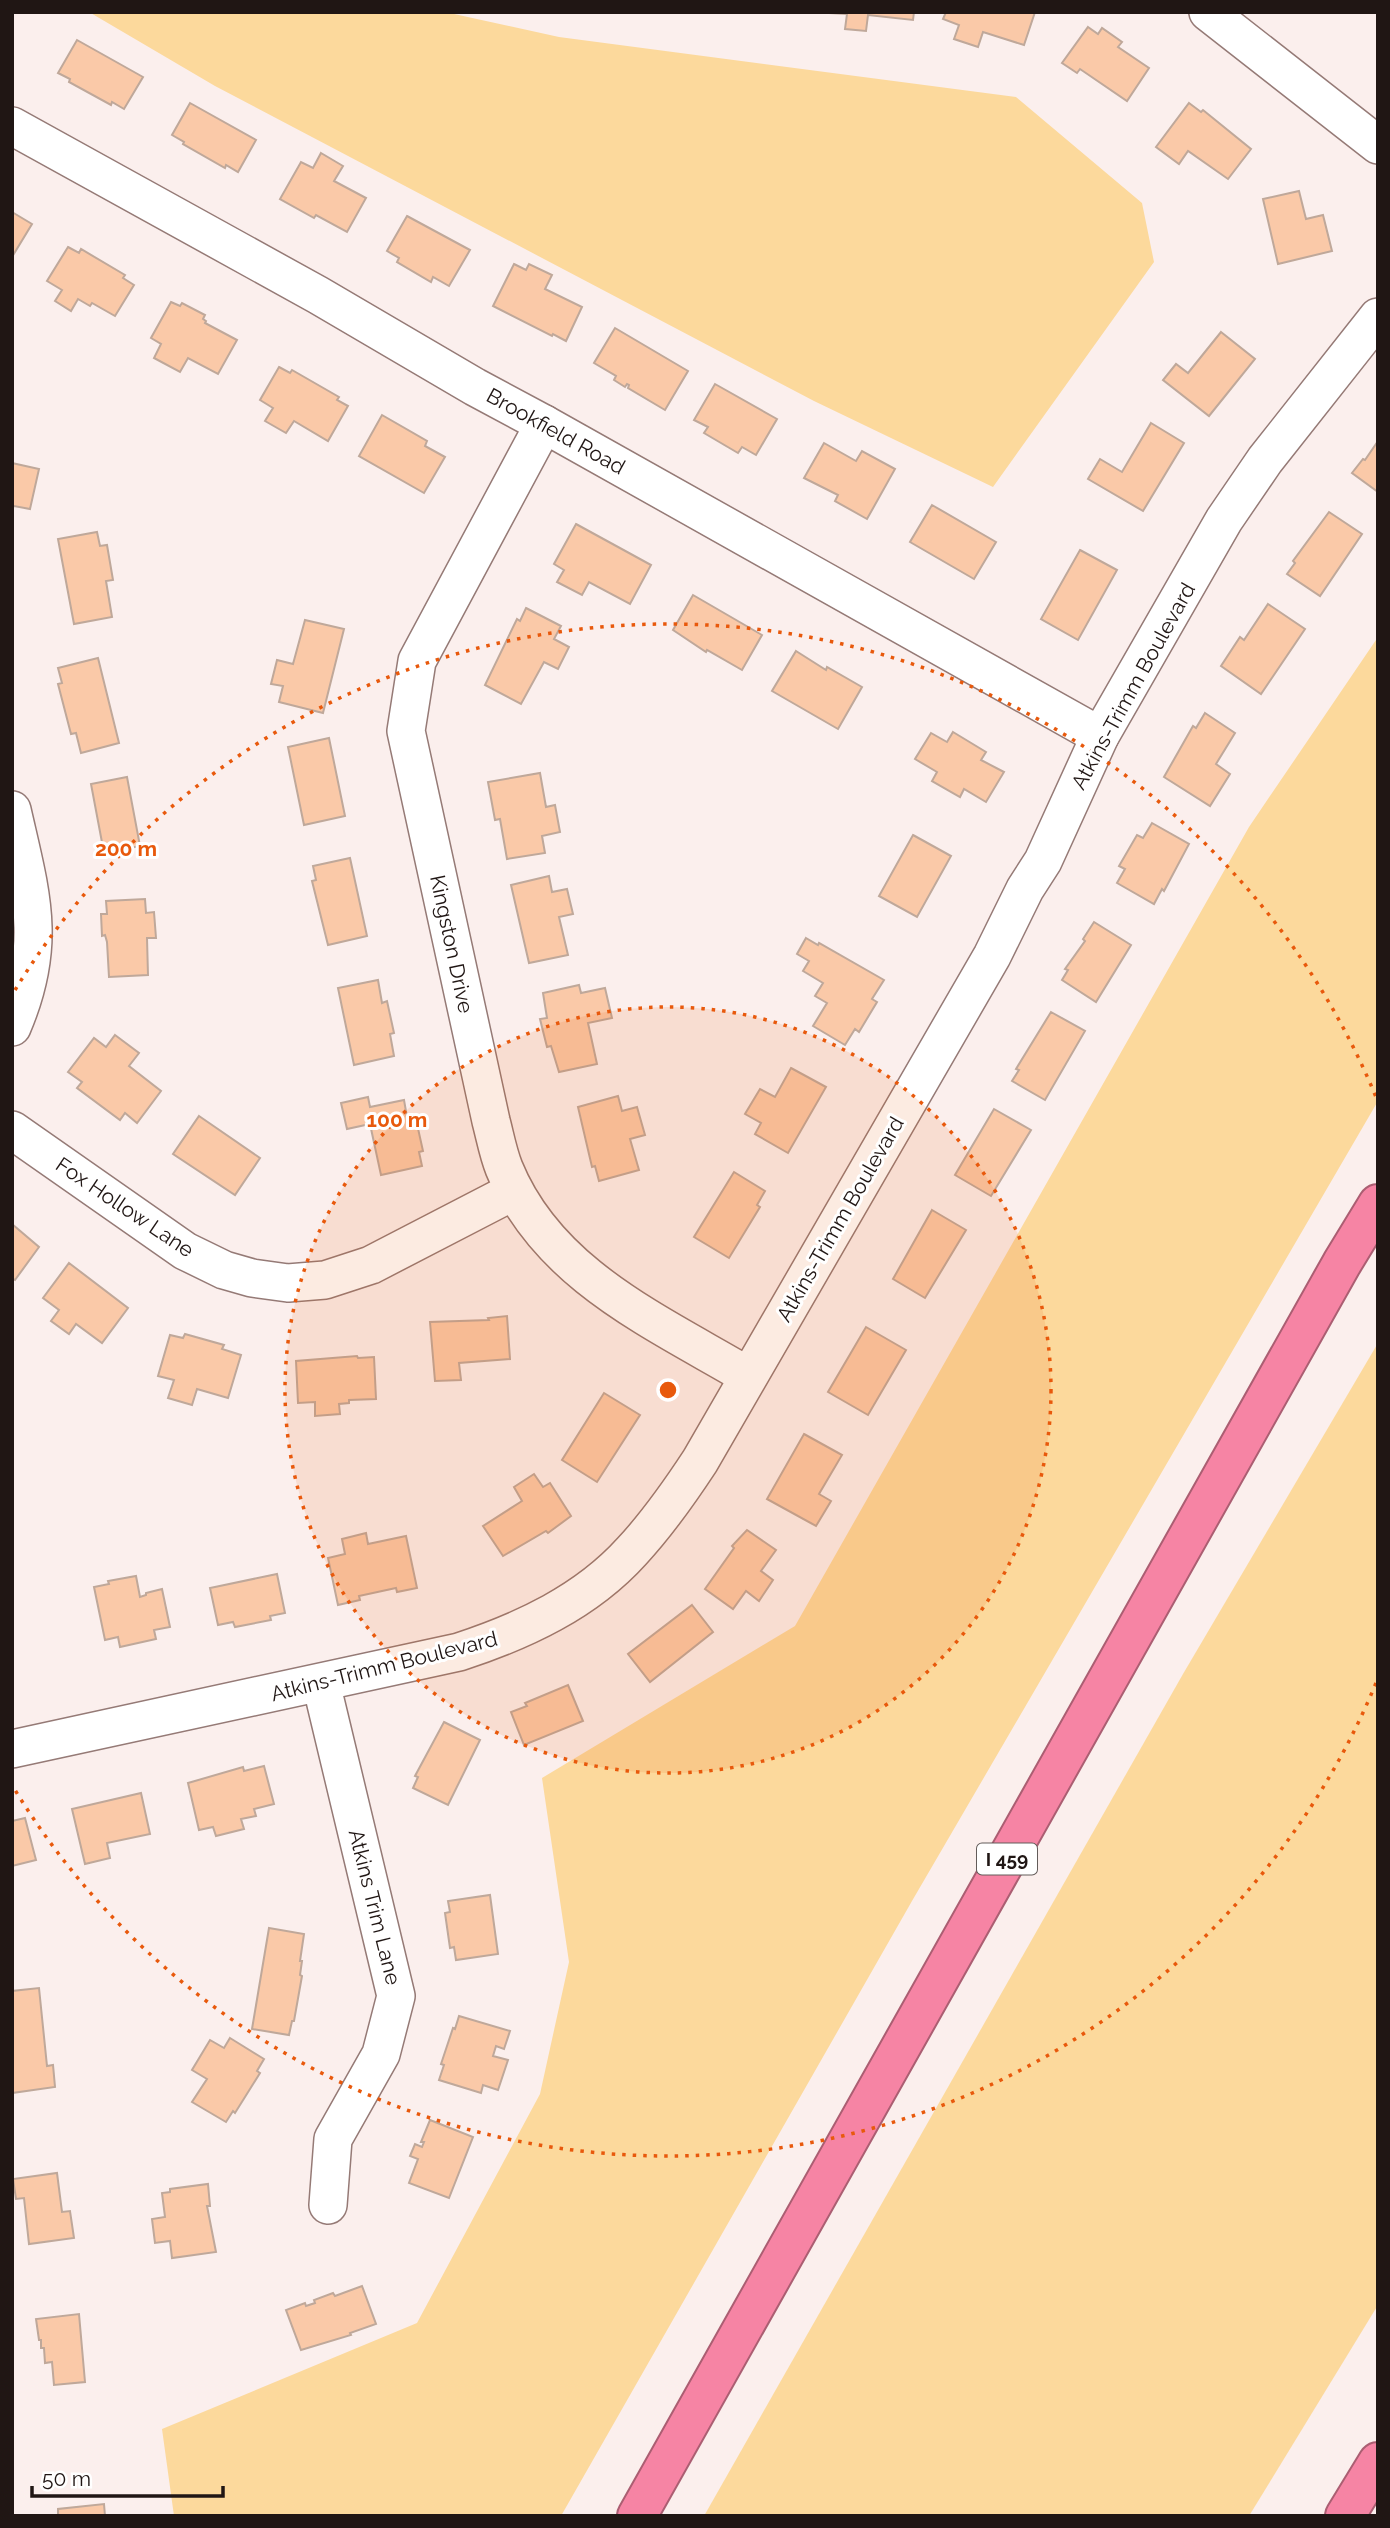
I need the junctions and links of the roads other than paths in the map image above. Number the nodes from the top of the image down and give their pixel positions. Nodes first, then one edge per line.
1 (1208, 12) edge
2 (12, 126) edge
3 (1378, 145) edge
4 (1378, 317) edge
5 (544, 424) junction
6 (1100, 736) junction
7 (12, 810) edge
8 (12, 1027) edge
9 (12, 1130) edge
10 (514, 1191) junction
11 (1378, 1205) edge
12 (748, 1376) junction
13 (321, 1683) junction
14 (12, 1749) edge
15 (328, 2205) dead end
16 (1378, 2462) edge
17 (637, 2516) edge
18 (1345, 2516) edge

1 - 3 street
2 - 5 street, Brookfield Road
4 - 6 street, Atkins-Trimm Boulevard
5 - 6 street, Brookfield Road
5 - 10 street, Kingston Drive
6 - 12 street, Atkins-Trimm Boulevard
7 - 8 street
9 - 10 street, Fox Hollow Lane
10 - 12 street, Kingston Drive
11 - 17 highway, I 459
12 - 13 street, Atkins-Trimm Boulevard
13 - 14 street, Atkins-Trimm Boulevard
13 - 15 street, Atkins Trim Lane
16 - 18 highway

